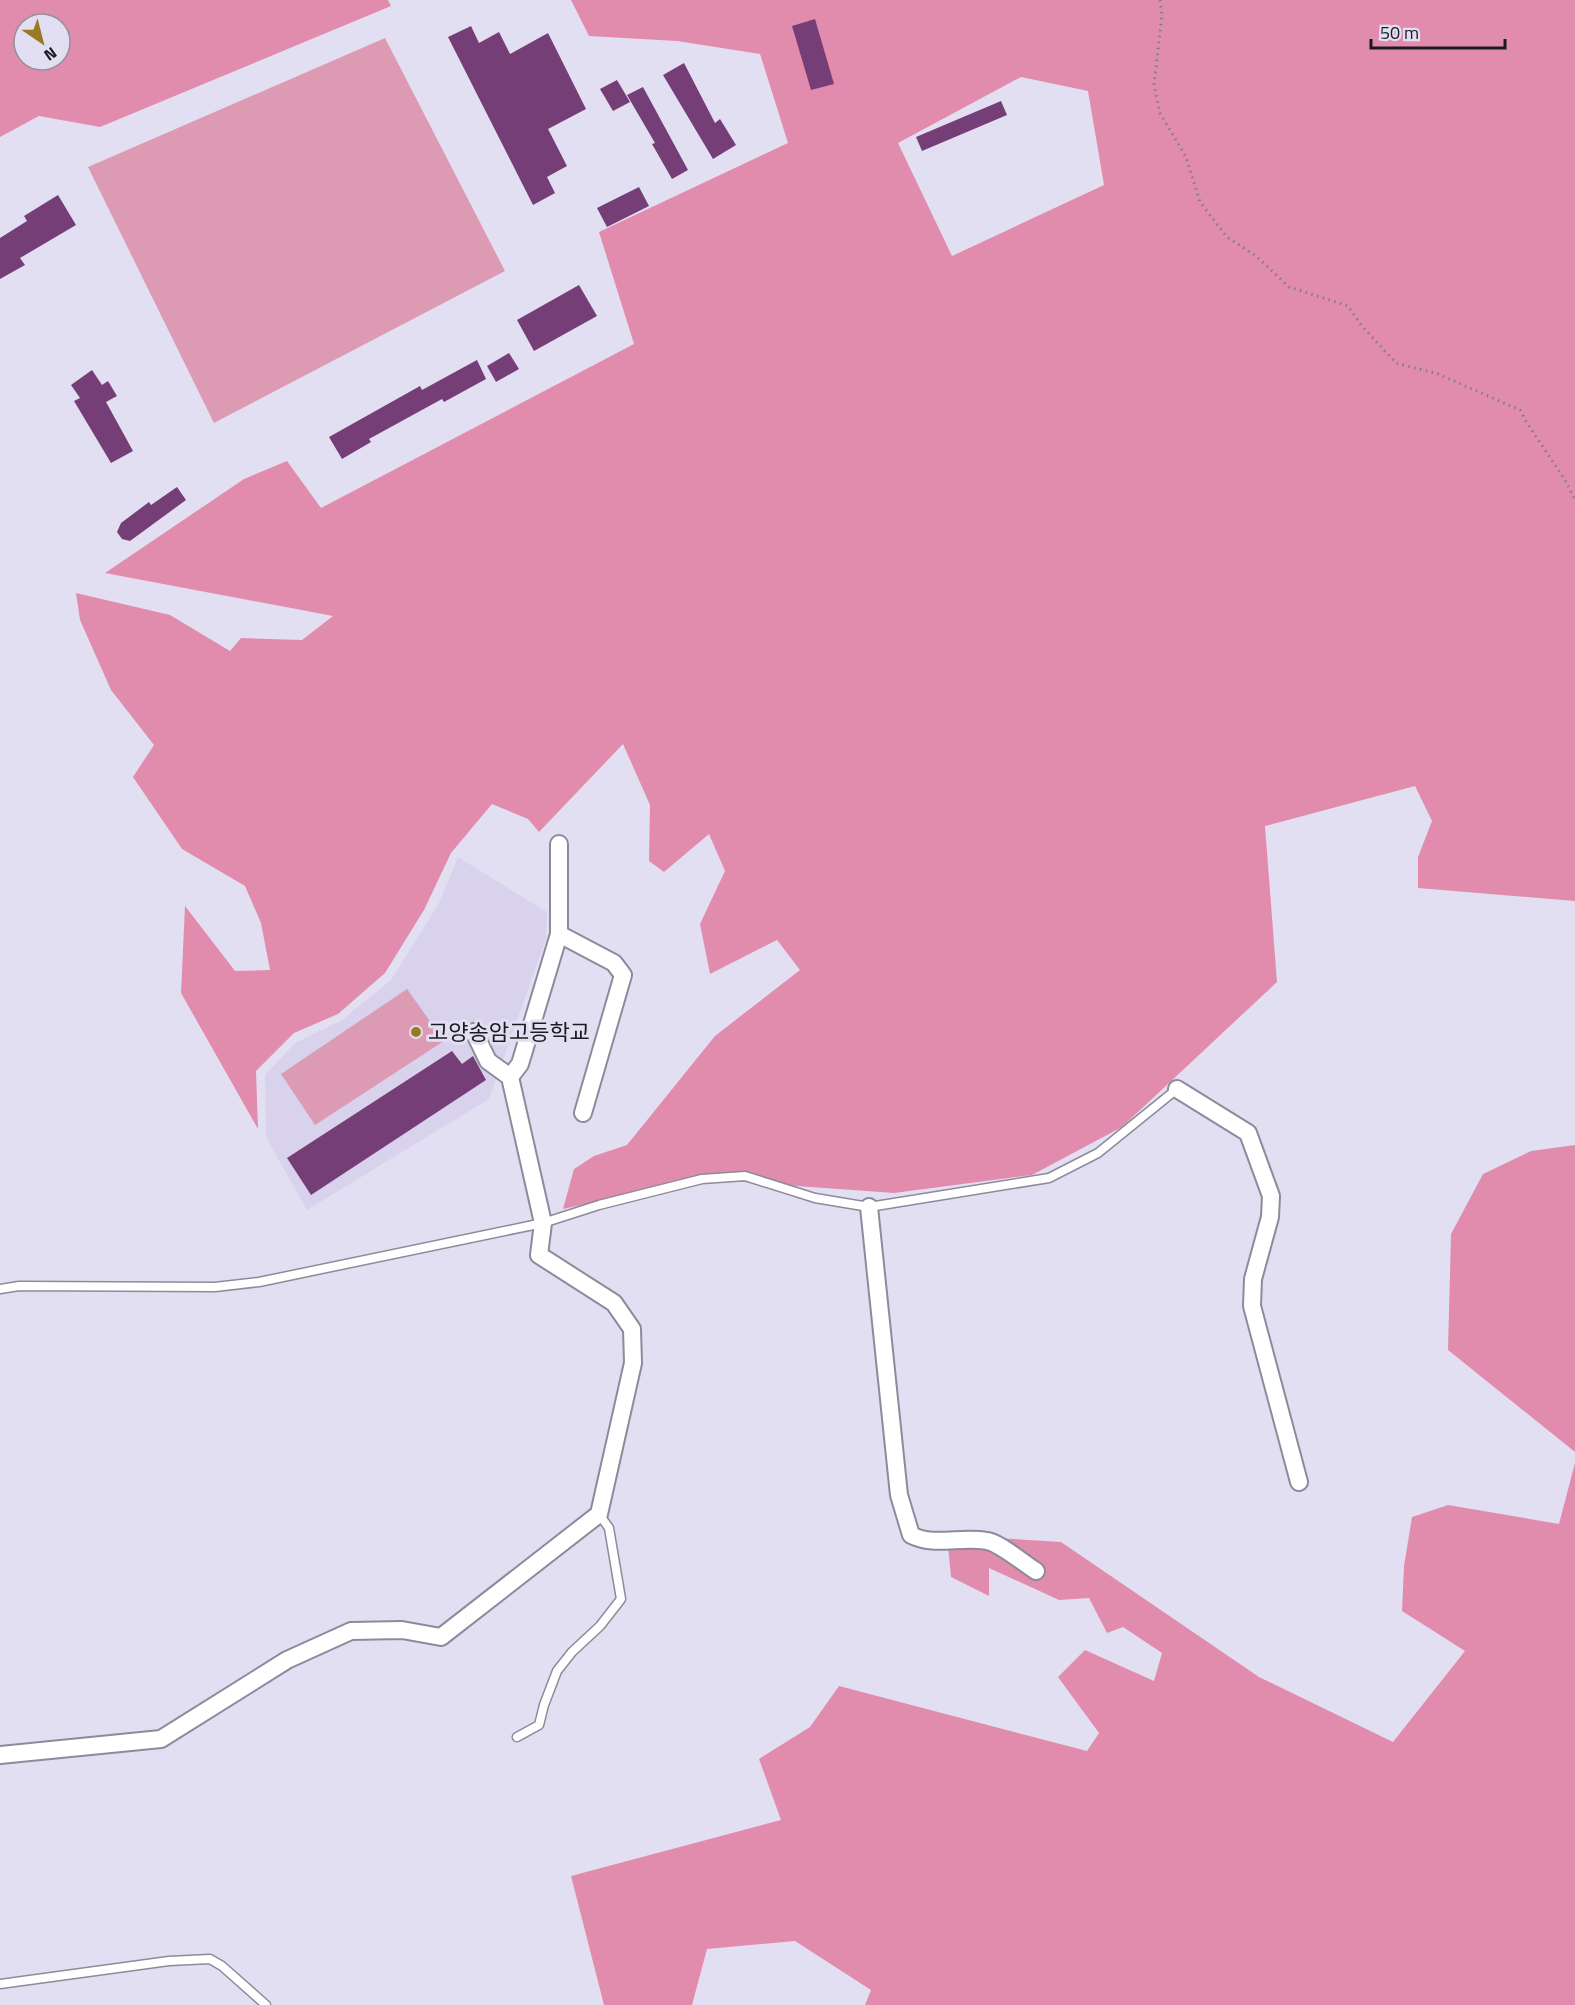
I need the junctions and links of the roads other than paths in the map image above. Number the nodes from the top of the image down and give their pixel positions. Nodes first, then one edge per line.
1 (559, 844) dead end
2 (559, 934) junction
3 (474, 1032) dead end
4 (510, 1077) junction
5 (1177, 1089) joint
6 (583, 1113) dead end
7 (869, 1207) junction
8 (543, 1222) junction
9 (0, 1289) edge
10 (1299, 1482) dead end
11 (599, 1514) junction
12 (1036, 1571) dead end
13 (517, 1737) dead end
14 (0, 1755) edge
15 (0, 1984) edge
16 (267, 2005) edge

1 - 2 street
2 - 4 street
2 - 6 street
3 - 4 street
4 - 8 street
5 - 7 lane
5 - 10 street
7 - 8 lane
7 - 12 street
8 - 9 lane
8 - 11 street
11 - 13 lane
11 - 14 street
15 - 16 lane

